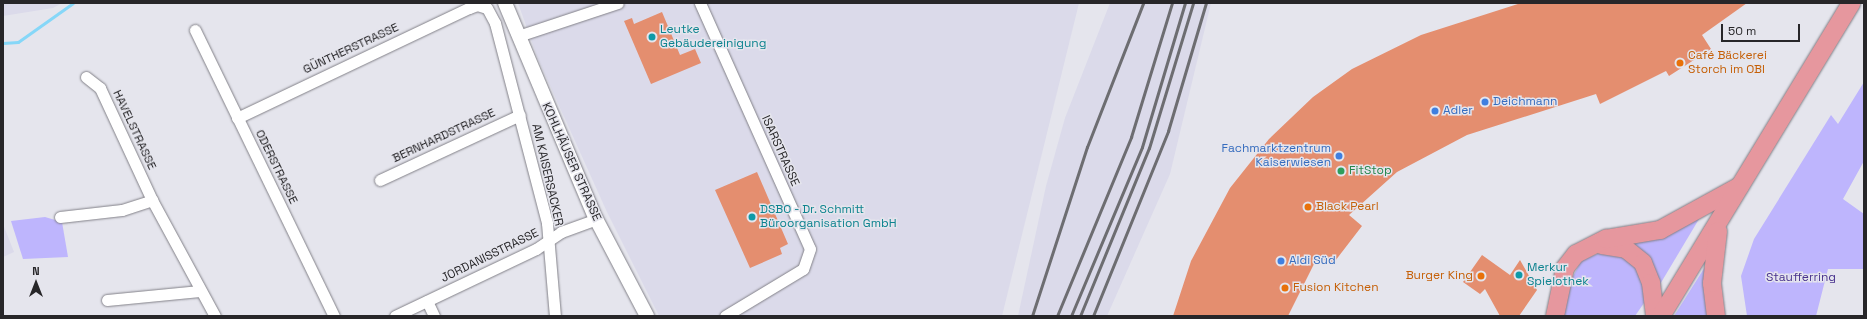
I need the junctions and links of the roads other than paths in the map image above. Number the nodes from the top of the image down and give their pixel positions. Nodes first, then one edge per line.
1 (505, 3) edge
2 (618, 3) edge
3 (700, 3) edge
4 (1851, 3) edge
5 (477, 5) joint
6 (195, 30) dead end
7 (518, 36) junction
8 (86, 77) dead end
9 (520, 115) junction
10 (237, 118) junction
11 (380, 180) dead end
12 (1740, 186) junction
13 (152, 200) junction
14 (60, 217) dead end
15 (596, 219) junction
16 (1721, 220) junction
17 (548, 242) junction
18 (1587, 247) junction
19 (200, 291) junction
20 (107, 300) dead end
21 (427, 301) junction
22 (216, 316) edge
23 (334, 316) edge
24 (395, 316) edge
25 (434, 316) edge
26 (555, 316) edge
27 (647, 316) edge
28 (725, 316) edge
29 (1555, 316) edge
30 (1655, 316) edge
31 (1661, 316) edge
32 (1716, 316) edge

1 - 7 street, KOHLHÄUSER STRASSE
2 - 7 street
3 - 28 street, ISARSTRASSE
4 - 12 highway
5 - 9 street, AM KAISERSACKER
5 - 10 street, GÜNTHERSTRASSE
6 - 10 street, ODERSTRASSE
7 - 15 street, KOHLHÄUSER STRASSE
8 - 13 street, HAVELSTRASSE
9 - 11 street, BERNHARDSTRASSE
9 - 17 street, AM KAISERSACKER
10 - 23 street, ODERSTRASSE
12 - 16 highway
12 - 18 highway
13 - 14 street
13 - 19 street, HAVELSTRASSE
15 - 17 street, JORDANISSTRASSE
15 - 27 street, KOHLHÄUSER STRASSE
16 - 31 highway
16 - 32 highway
17 - 21 street, JORDANISSTRASSE
17 - 26 street, AM KAISERSACKER
18 - 29 highway
18 - 30 highway
19 - 20 street
19 - 22 street, HAVELSTRASSE
21 - 24 street, JORDANISSTRASSE
21 - 25 street

